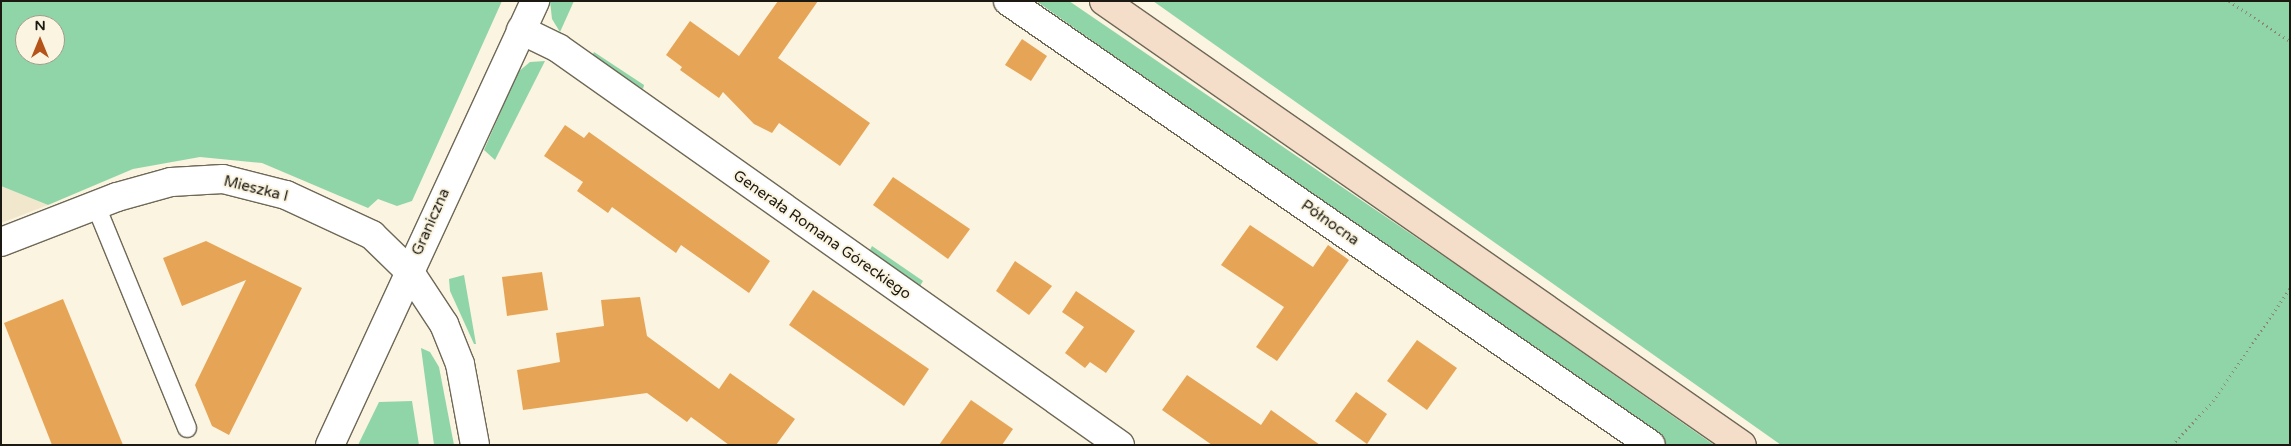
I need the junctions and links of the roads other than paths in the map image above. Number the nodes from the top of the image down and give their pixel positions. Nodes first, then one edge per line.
1 (535, 1) edge
2 (1008, 1) edge
3 (1104, 1) edge
4 (521, 30) junction
5 (96, 206) junction
6 (1, 242) edge
7 (409, 271) junction
8 (187, 428) dead end
9 (330, 445) edge
10 (475, 445) edge
11 (1120, 445) edge
12 (1651, 445) edge
13 (1742, 445) edge

1 - 4 street, Graniczna
2 - 12 street, Północna
3 - 13 main road
4 - 7 street, Graniczna
4 - 11 street, Generała Romana Góreckiego
5 - 6 street, Mieszka I
5 - 7 street, Mieszka I
5 - 8 lane
7 - 9 street, Graniczna
7 - 10 street, Mieszka I

